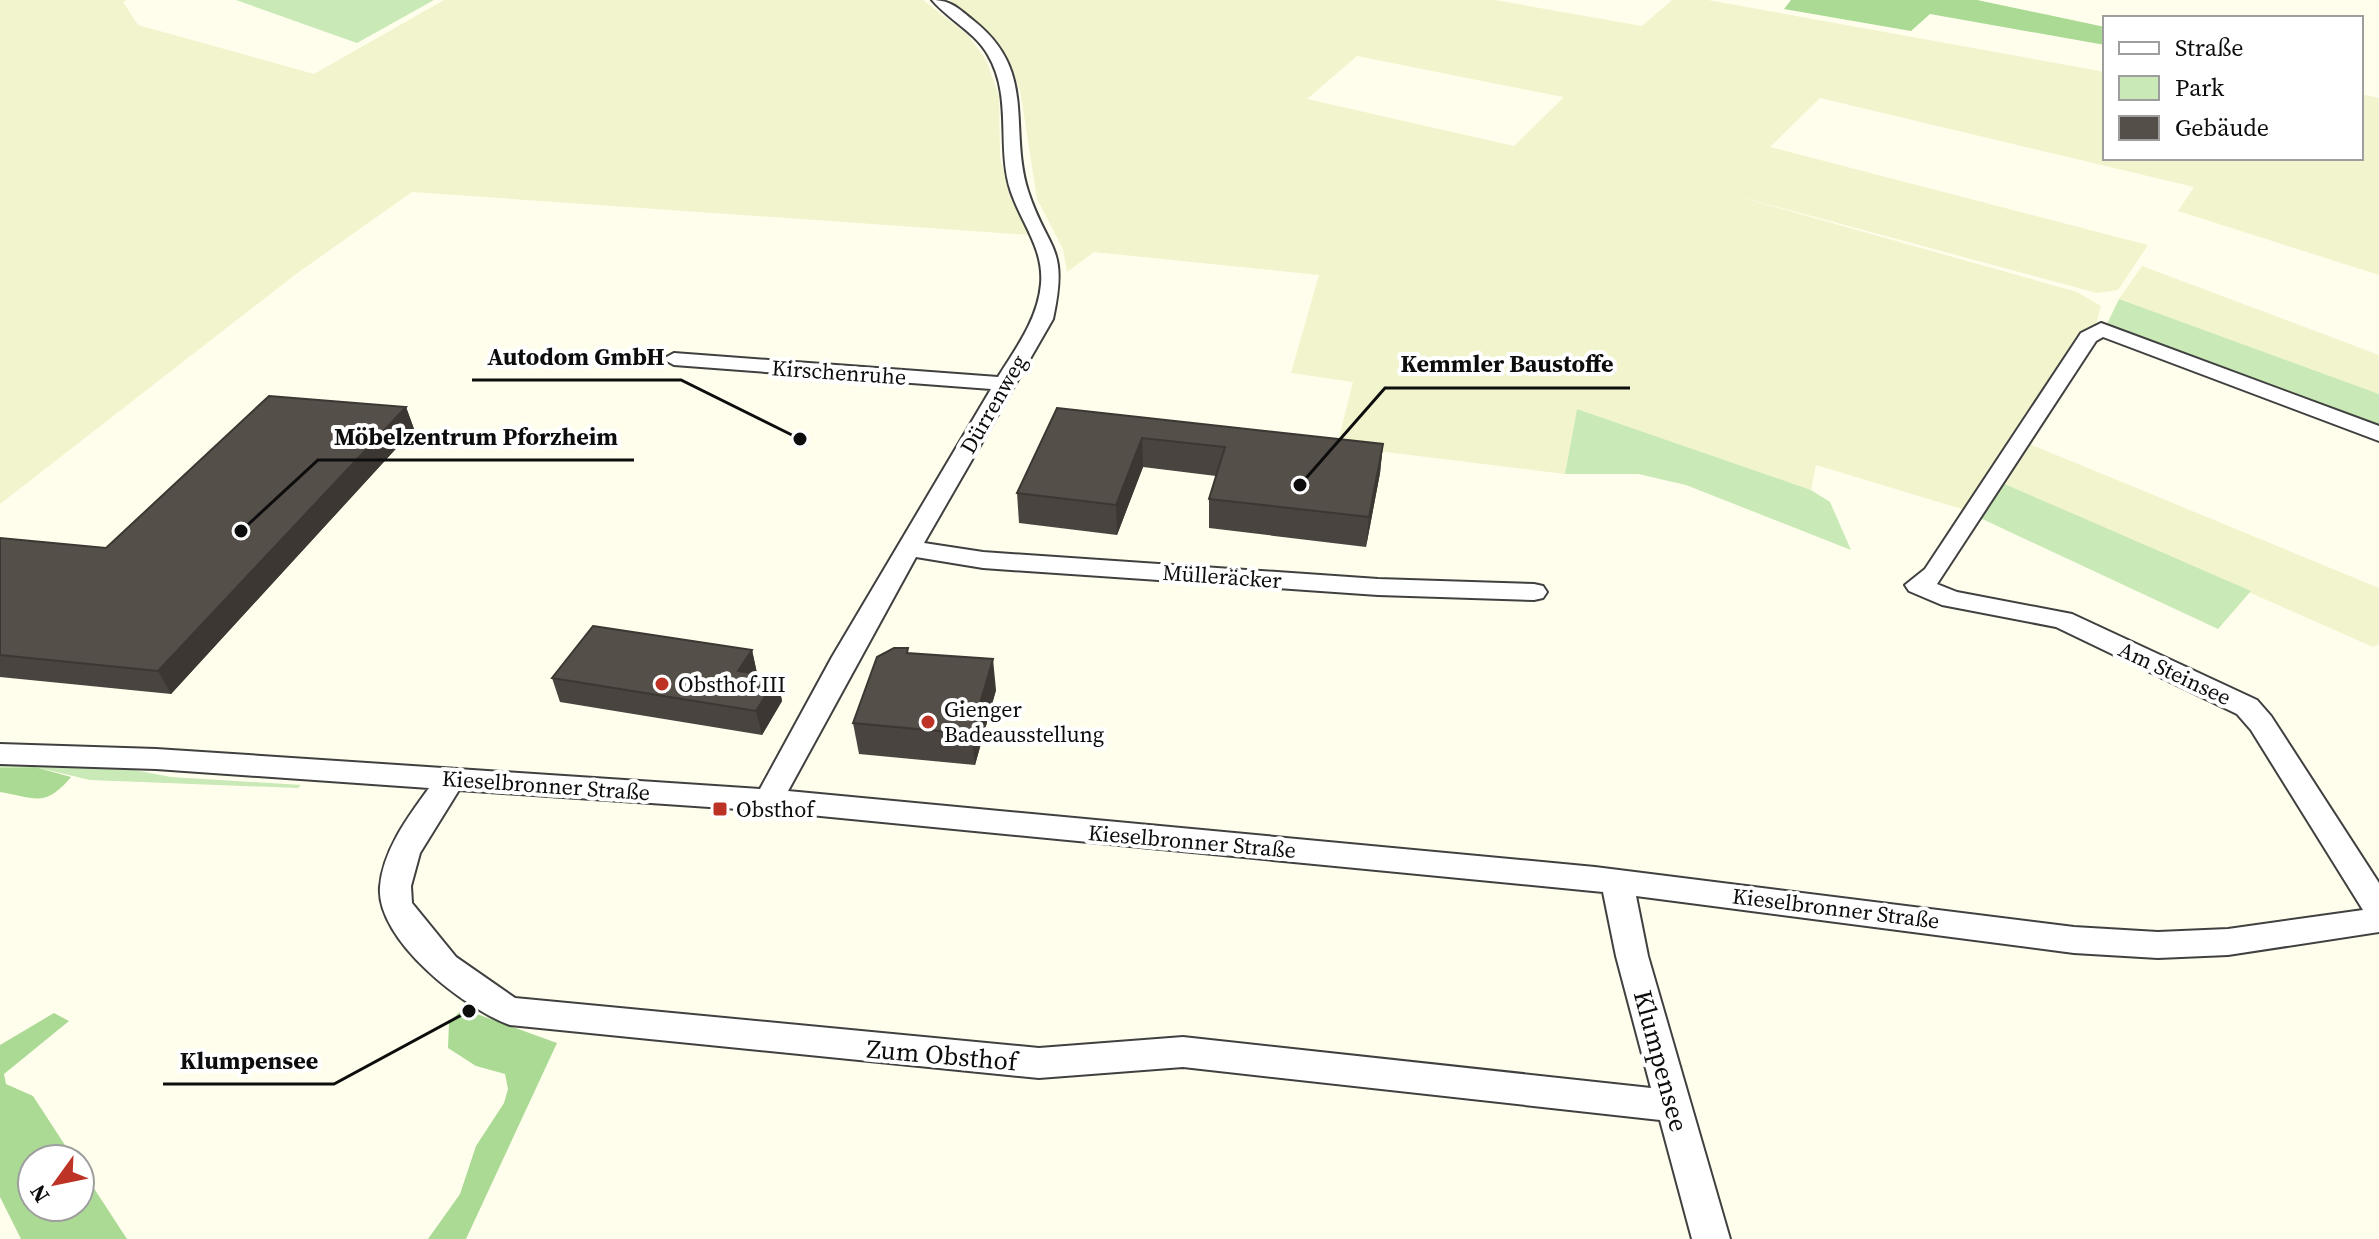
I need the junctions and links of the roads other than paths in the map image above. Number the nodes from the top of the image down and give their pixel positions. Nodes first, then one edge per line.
1 (939, 0) edge
2 (674, 359) dead end
3 (1004, 384) junction
4 (2379, 434) edge
5 (910, 548) junction
6 (1534, 592) dead end
7 (0, 754) edge
8 (452, 777) junction
9 (769, 800) junction
10 (1617, 882) junction
11 (2379, 909) edge
12 (2379, 920) edge
13 (1673, 1106) junction
14 (1711, 1239) edge

1 - 3 street, Dürrenweg
2 - 3 street, Kirschenruhe
3 - 5 street, Dürrenweg
4 - 11 street, Am Steinsee
5 - 6 street, Mülleräcker
5 - 9 street, Dürrenweg
7 - 8 street, Kieselbronner Straße
8 - 9 street, Kieselbronner Straße
8 - 13 street, Zum Obsthof
9 - 10 street, Kieselbronner Straße
10 - 12 street, Kieselbronner Straße
10 - 13 street, Klumpensee
13 - 14 street, Klumpensee

